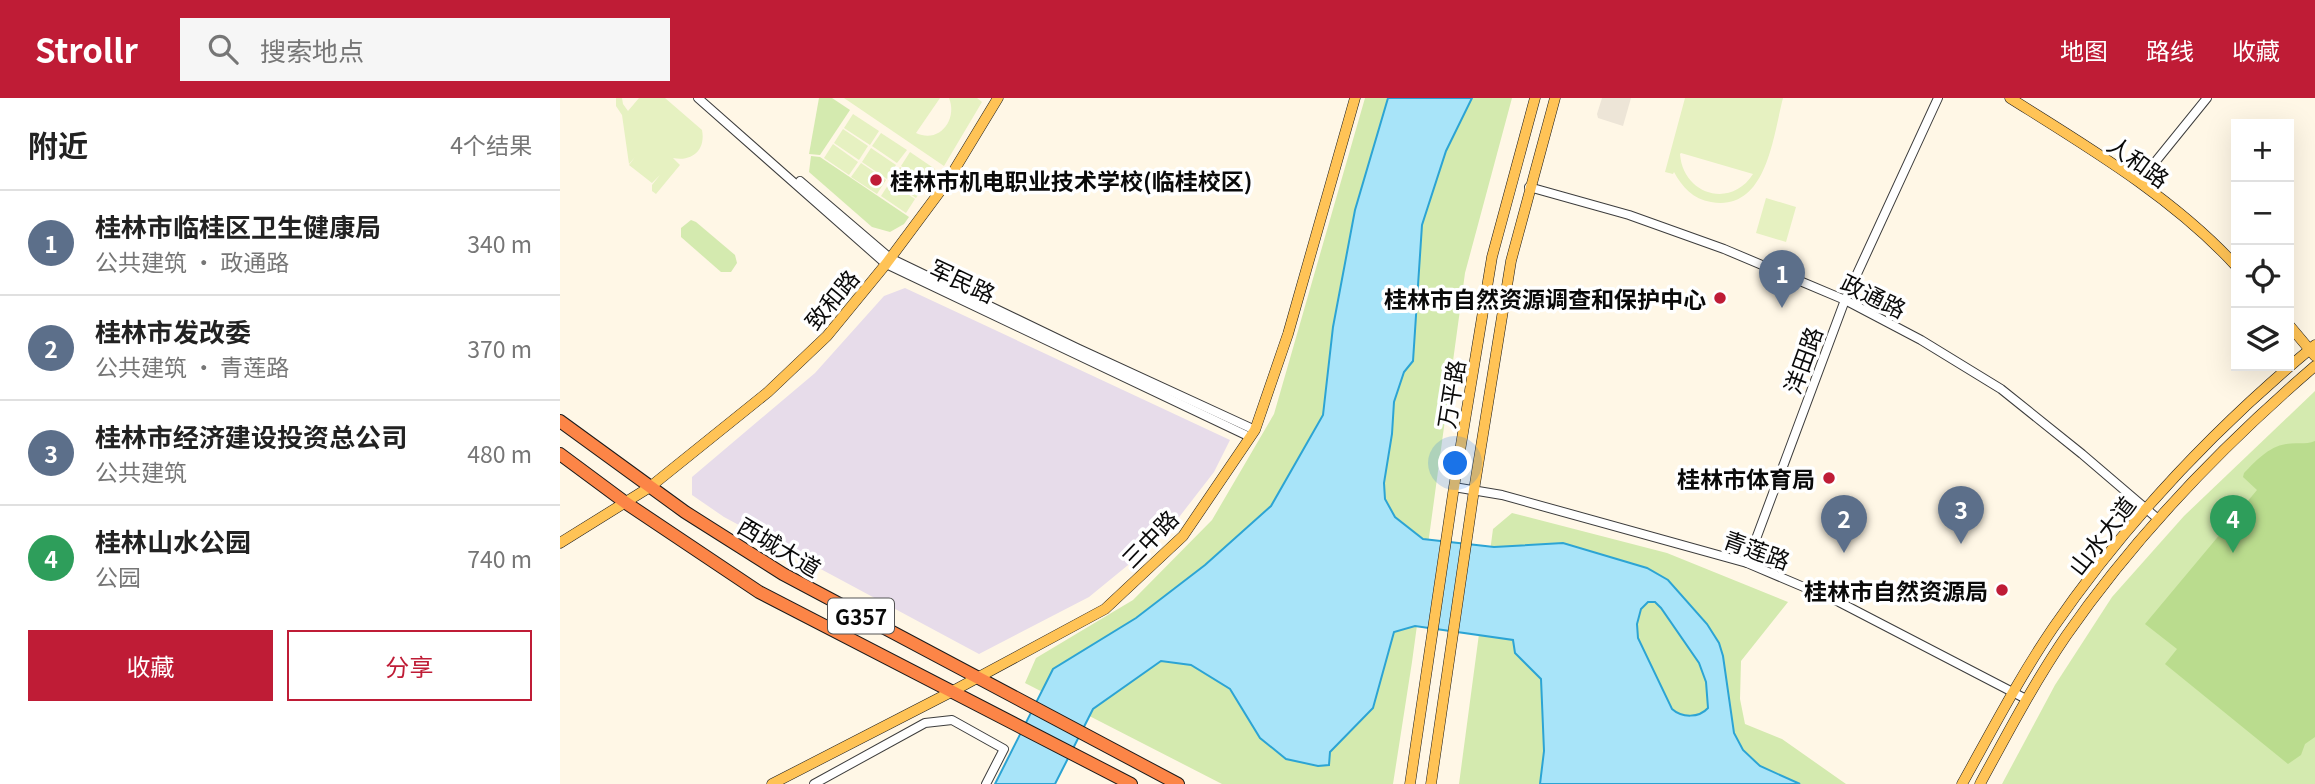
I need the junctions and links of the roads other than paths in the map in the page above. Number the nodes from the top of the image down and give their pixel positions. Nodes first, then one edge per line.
1 (698, 98) edge
2 (704, 98) edge
3 (998, 98) edge
4 (1355, 98) edge
5 (1535, 98) edge
6 (1555, 98) edge
7 (1938, 98) edge
8 (2010, 98) edge
9 (2207, 98) edge
10 (2139, 183) junction
11 (1529, 187) junction
12 (2231, 260) edge
13 (888, 261) junction
14 (1845, 300) junction
15 (2294, 330) edge
16 (2313, 350) edge
17 (2315, 366) edge
18 (560, 421) edge
19 (1252, 434) junction
20 (560, 454) edge
21 (650, 487) junction
22 (1454, 487) junction
23 (1474, 490) junction
24 (626, 503) junction
25 (2146, 508) junction
26 (2158, 519) junction
27 (560, 543) edge
28 (1747, 563) junction
29 (975, 677) junction
30 (951, 692) junction
31 (2013, 692) junction
32 (2026, 699) junction
33 (788, 780) edge
34 (772, 784) edge
35 (814, 784) edge
36 (986, 784) edge
37 (1132, 784) edge
38 (1178, 784) edge
39 (1410, 784) edge
40 (1431, 784) edge
41 (1962, 784) edge
42 (1980, 784) edge

1 - 13 street, 军民路
2 - 13 street, 军民路
3 - 13 main road, 致和路
4 - 19 main road, 三中路
5 - 22 main road, 万平路
6 - 11 main road, 万平路
7 - 14 street, 洋田路
8 - 10 main road, 人和路
9 - 10 street
10 - 12 main road, 人和路
11 - 14 street, 政通路
11 - 23 main road, 万平路
13 - 19 street, 军民路
13 - 21 main road, 致和路
14 - 25 street, 政通路
14 - 28 street, 洋田路
15 - 16 main road
16 - 25 main road, 山水大道
17 - 26 main road, 山水大道
18 - 21 highway, 西城大道 / G357
19 - 29 main road, 三中路
20 - 24 highway, 西城大道 / G357
21 - 24 main road, 致和路
21 - 29 highway, 西城大道 / G357
22 - 23 street, 青莲路
22 - 39 main road, 万平路
23 - 28 street, 青莲路
23 - 40 main road, 万平路
24 - 27 main road, 致和路
24 - 30 highway, 西城大道 / G357
25 - 26 street, 政通路
25 - 31 main road, 山水大道
26 - 32 main road, 山水大道
28 - 31 street, 青莲路
29 - 30 main road, 三中路
29 - 38 highway, 西城大道 / G357
30 - 33 main road, 三中路
30 - 37 highway, 西城大道 / G357
31 - 32 street, 青莲路
31 - 41 main road, 山水大道
32 - 42 main road, 山水大道
33 - 34 main road, 三中路
35 - 36 street

